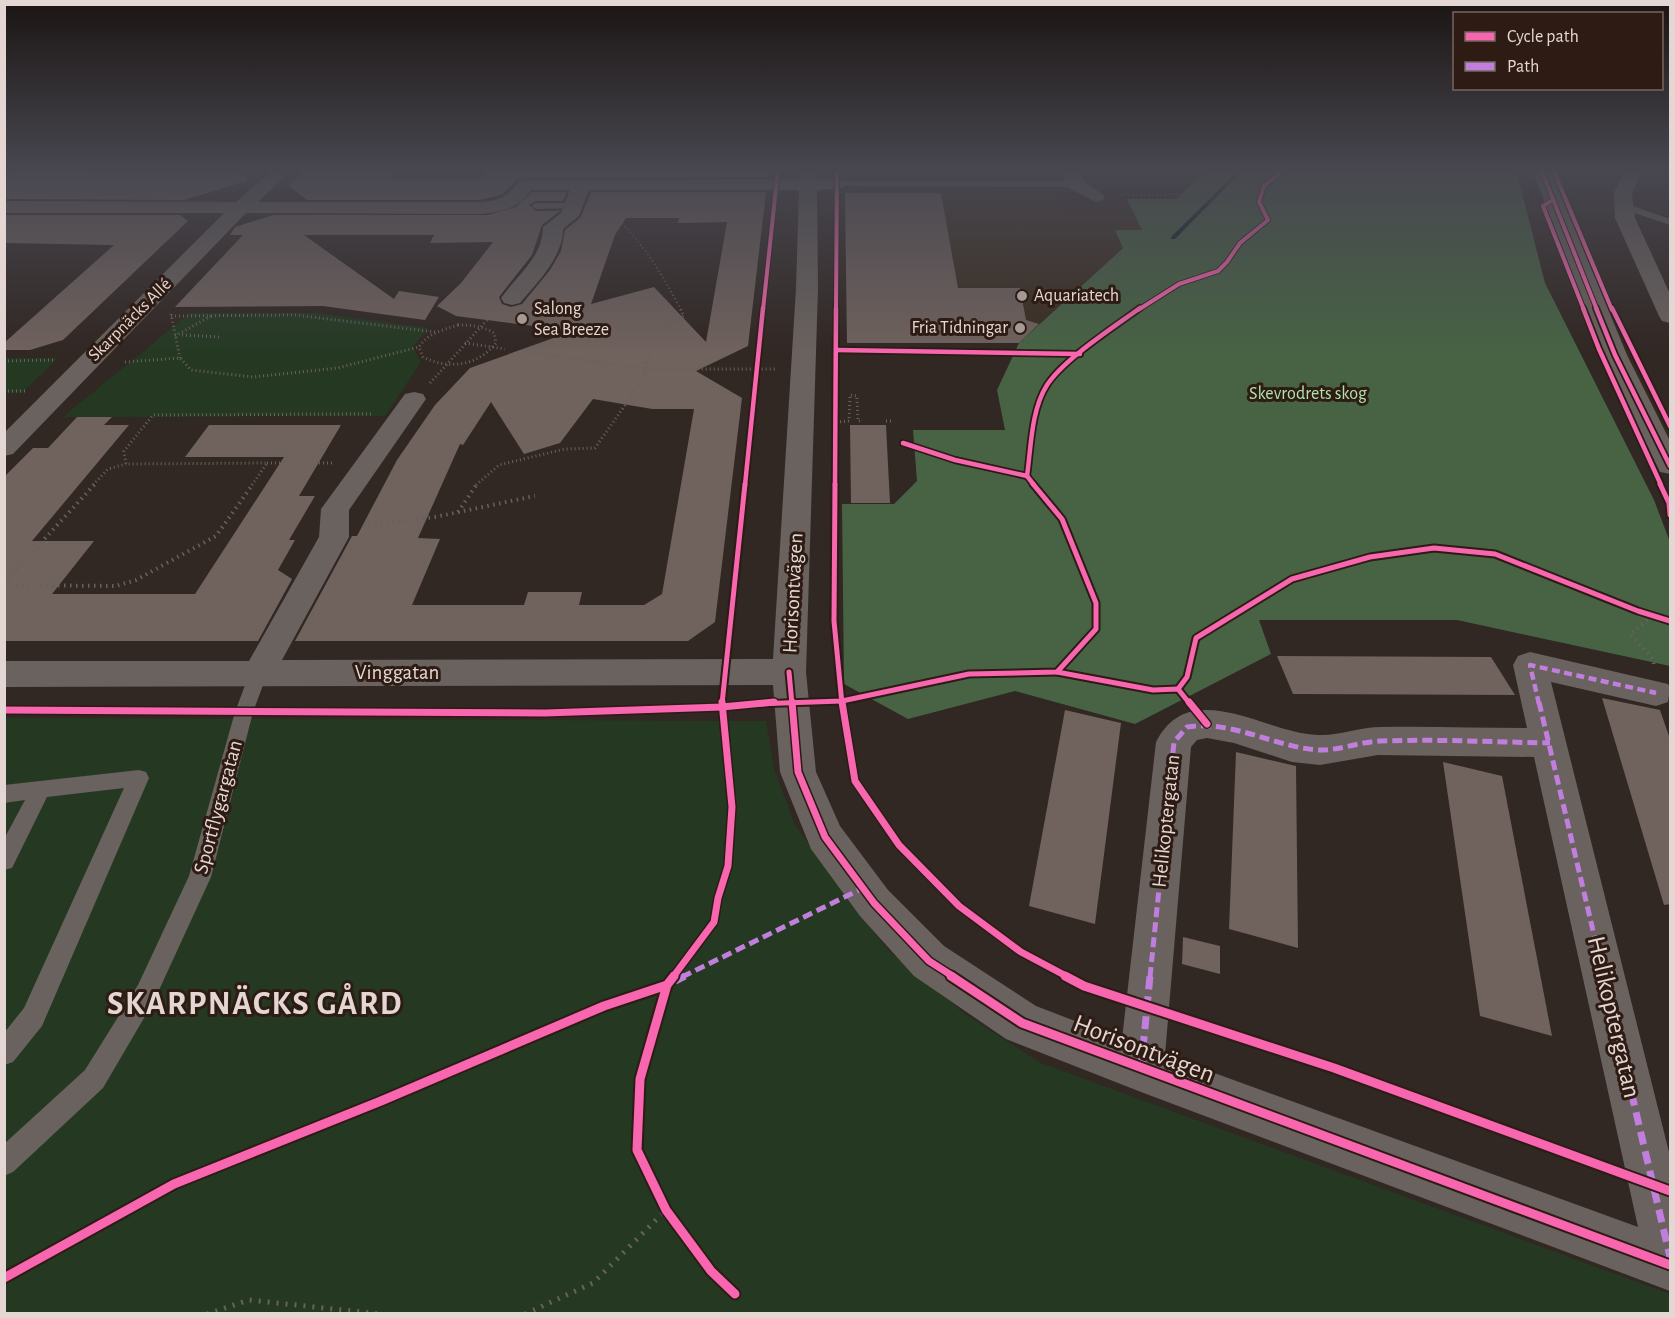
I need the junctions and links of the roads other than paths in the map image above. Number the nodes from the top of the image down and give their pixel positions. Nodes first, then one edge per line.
1 (218, 231) edge
2 (554, 231) edge
3 (808, 231) edge
4 (1565, 231) edge
5 (1631, 231) edge
6 (1640, 251) junction
7 (1663, 254) dead end
8 (513, 298) dead end
9 (1671, 316) edge
10 (408, 406) road end
11 (4, 448) edge
12 (1671, 466) edge
13 (259, 672) junction
14 (789, 672) junction
15 (4, 674) edge
16 (1656, 693) road end
17 (1550, 743) junction
18 (41, 790) junction
19 (4, 794) edge
20 (4, 861) edge
21 (4, 1053) edge
22 (1141, 1069) junction
23 (4, 1163) edge
24 (1671, 1257) edge
25 (1671, 1265) edge

1 - 11 street, Skarpnäcks Allé
2 - 8 street
3 - 14 street, Horisontvägen
4 - 12 street
5 - 6 street
6 - 7 street
6 - 9 street
10 - 13 street, Sportflygargatan
13 - 14 street, Vinggatan
13 - 15 street, Vinggatan
13 - 23 lane, Sportflygargatan
14 - 22 street, Horisontvägen
16 - 17 street, Helikoptergatan
17 - 22 street, Helikoptergatan
17 - 24 street, Helikoptergatan
18 - 19 lane
18 - 20 lane
18 - 21 lane
22 - 25 street, Horisontvägen

